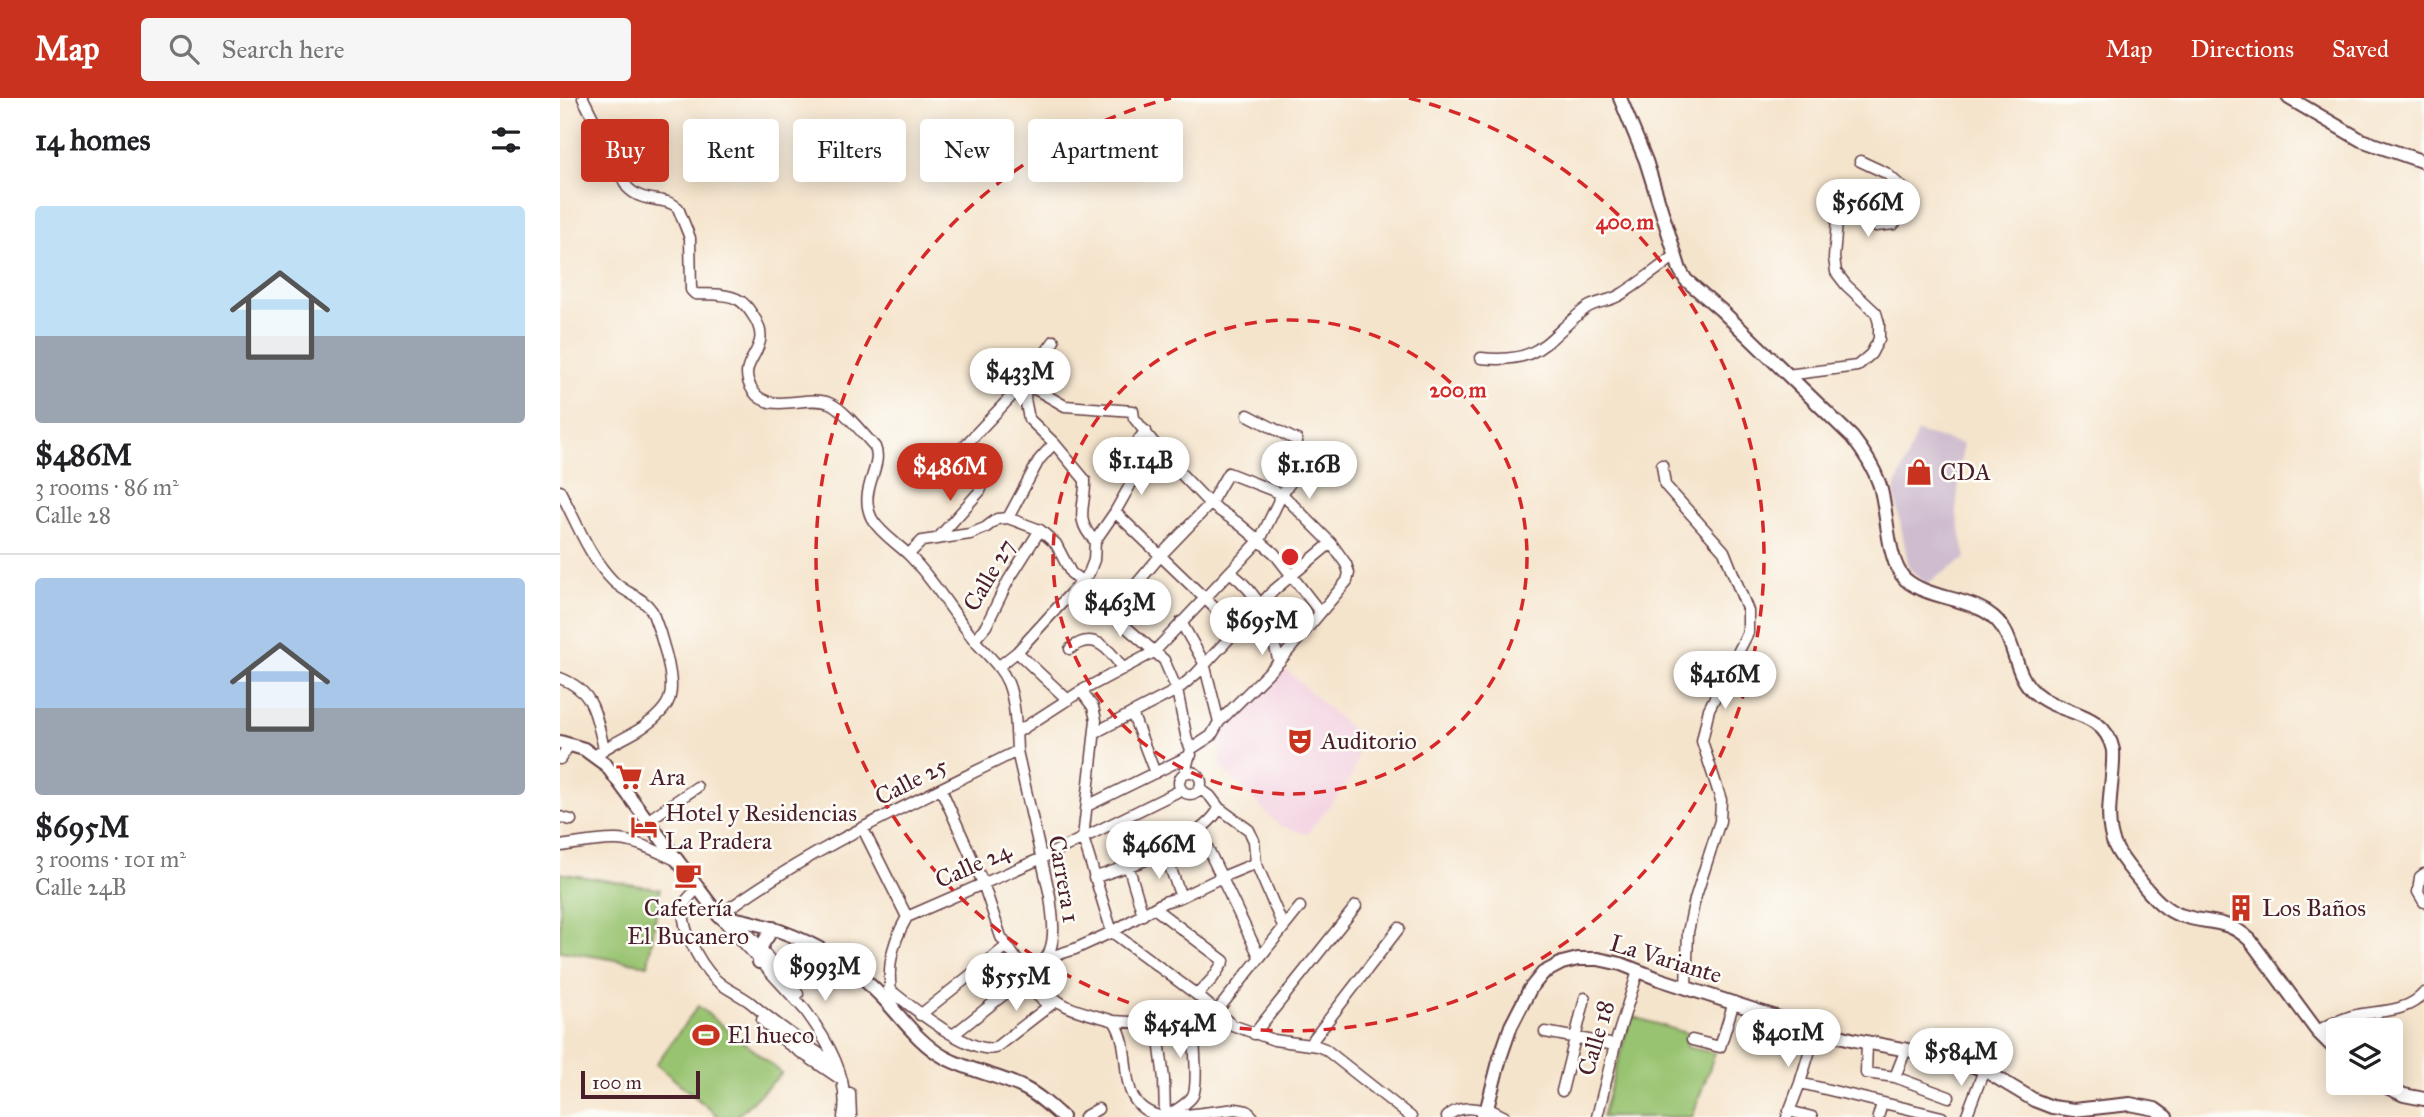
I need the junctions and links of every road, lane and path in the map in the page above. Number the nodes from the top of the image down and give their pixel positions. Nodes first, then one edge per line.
1 (583, 98) edge
2 (1620, 98) edge
3 (2289, 98) edge
4 (1860, 161) dead end
5 (2424, 162) edge
6 (1674, 257) junction
7 (1054, 341) dead end
8 (1481, 358) dead end
9 (1787, 375) junction
10 (1024, 386) junction
11 (1248, 415) dead end
12 (1146, 431) junction
13 (1054, 443) junction
14 (1662, 465) dead end
15 (560, 491) edge
16 (1282, 494) junction
17 (1210, 504) junction
18 (1115, 512) junction
19 (1008, 518) junction
20 (1040, 530) junction
21 (939, 537) junction
22 (1260, 540) junction
23 (1095, 541) junction
24 (1331, 543) junction
25 (909, 554) junction
26 (1161, 555) junction
27 (1230, 572) junction
28 (1292, 575) junction
29 (1083, 582) junction
30 (1203, 598) junction
31 (1261, 604) junction
32 (1320, 612) junction
33 (1112, 613) junction
34 (1247, 619) dead end
35 (1181, 622) junction
36 (1233, 634) junction
37 (974, 640) junction
38 (1070, 649) dead end
39 (1017, 652) junction
40 (1154, 652) junction
41 (1279, 662) junction
42 (1204, 663) junction
43 (998, 667) junction
44 (1123, 669) junction
45 (560, 678) edge
46 (1177, 690) junction
47 (1081, 691) junction
48 (1068, 700) junction
49 (1132, 713) junction
50 (1219, 722) junction
51 (1096, 732) junction
52 (1016, 733) junction
53 (565, 743) edge
54 (1017, 751) junction
55 (599, 752) junction
56 (1191, 752) junction
57 (560, 759) edge
58 (1155, 773) junction
59 (1185, 773) junction
60 (697, 787) dead end
61 (941, 789) junction
62 (1200, 789) junction
63 (1181, 790) junction
64 (1087, 806) junction
65 (1219, 808) junction
66 (560, 817) edge
67 (571, 820) dead end
68 (647, 821) junction
69 (863, 829) junction
70 (1199, 830) junction
71 (1083, 838) junction
72 (560, 846) edge
73 (1164, 853) junction
74 (1042, 858) junction
75 (676, 860) junction
76 (1256, 863) junction
77 (1128, 865) junction
78 (2424, 874) edge
79 (1222, 877) junction
80 (1094, 878) junction
81 (983, 883) junction
82 (697, 889) junction
83 (1181, 897) junction
84 (2424, 902) edge
85 (1356, 906) dead end
86 (1300, 907) dead end
87 (1154, 908) junction
88 (1143, 915) junction
89 (719, 916) junction
90 (908, 917) junction
91 (733, 918) junction
92 (1283, 926) junction
93 (773, 928) junction
94 (1399, 928) dead end
95 (1112, 932) junction
96 (1007, 946) junction
97 (760, 955) junction
98 (1259, 956) junction
99 (1047, 958) junction
100 (1638, 971) junction
101 (1021, 981) junction
102 (1686, 987) junction
103 (889, 989) junction
104 (2424, 993) edge
105 (1197, 995) junction
106 (741, 996) junction
107 (1585, 998) dead end
108 (1734, 1002) junction
109 (1053, 1004) junction
110 (894, 1011) junction
111 (1217, 1012) junction
112 (920, 1015) junction
113 (1114, 1021) junction
114 (1157, 1024) junction
115 (1816, 1030) junction
116 (2317, 1031) junction
117 (1545, 1032) dead end
118 (1254, 1034) junction
119 (953, 1035) junction
120 (1575, 1037) junction
121 (1692, 1040) dead end
122 (2326, 1040) edge
123 (1867, 1042) junction
124 (1309, 1045) junction
125 (1615, 1045) junction
126 (1906, 1049) junction
127 (836, 1064) junction
128 (1984, 1070) junction
129 (1895, 1077) junction
130 (842, 1080) junction
131 (1800, 1083) junction
132 (1562, 1091) dead end
133 (2403, 1095) edge
134 (1949, 1097) dead end
135 (2424, 1099) edge
136 (1882, 1104) junction
137 (1098, 1109) dead end
138 (1485, 1112) edge
139 (2058, 1113) edge
140 (2152, 1113) edge
141 (1788, 1114) edge
142 (843, 1117) edge
143 (851, 1117) edge
144 (1062, 1117) edge
145 (1084, 1117) edge
146 (1166, 1117) edge
147 (1253, 1117) edge
148 (1411, 1117) edge
149 (1447, 1117) edge
150 (1505, 1117) edge
151 (1597, 1117) edge
152 (1812, 1117) edge
153 (1878, 1117) edge
154 (1942, 1117) edge
155 (1966, 1117) edge
156 (2166, 1117) edge

1 - 25 street, Carrera 1
2 - 6 main road
3 - 5 main road
4 - 9 street
6 - 8 street
6 - 9 main road
7 - 10 street
9 - 116 main road
10 - 12 street
10 - 13 street
10 - 21 street
11 - 16 street
12 - 17 street
12 - 18 street
13 - 19 street
13 - 23 street
14 - 102 street
15 - 55 street
16 - 17 street
16 - 22 street
16 - 24 street
17 - 22 street
17 - 26 street
18 - 23 street
18 - 26 street
19 - 20 street
19 - 21 street
20 - 29 street
20 - 37 street, Calle 27
21 - 25 street
22 - 27 street
22 - 28 street
23 - 29 street
24 - 28 street
24 - 32 street
25 - 37 street, Carrera 1
26 - 30 street
26 - 33 street
27 - 30 street
27 - 31 street
28 - 31 street
28 - 32 street
29 - 33 street
29 - 39 street
30 - 35 street
30 - 36 street
31 - 41 street
32 - 41 street
33 - 40 street
34 - 36 street
35 - 40 street
35 - 42 street
36 - 42 street
37 - 43 street, Carrera 1
38 - 44 street
39 - 43 street
39 - 48 street
40 - 44 street
40 - 46 street
41 - 50 street
42 - 46 street
42 - 50 street
43 - 52 street, Carrera 1
44 - 47 street
45 - 55 street
46 - 49 street
46 - 56 street
47 - 48 street
47 - 51 street
48 - 52 street
49 - 51 street
49 - 58 street
50 - 56 street
51 - 64 street
52 - 54 street, Carrera 1
53 - 55 main road
53 - 57 street
54 - 61 street, Calle 25
54 - 74 street, Carrera 1
55 - 68 main road
56 - 58 street
56 - 59 street
58 - 64 street
59 - 62 street
59 - 63 street
60 - 68 street
61 - 69 street, Calle 25
61 - 81 street
62 - 63 street
62 - 65 street
63 - 71 street, Calle 24
64 - 71 street
65 - 70 street
65 - 76 street
66 - 67 street
68 - 75 main road
69 - 89 street, Calle 25
69 - 90 street
70 - 73 street
70 - 79 street
71 - 74 street, Calle 24
71 - 80 street
72 - 75 street
73 - 77 street
73 - 83 street
74 - 81 street, Calle 24
74 - 99 street, Carrera 1
75 - 82 main road
76 - 79 street
76 - 92 street
77 - 80 street
77 - 88 street
78 - 84 street
79 - 83 street
79 - 98 street
80 - 95 street
81 - 90 street, Calle 24
81 - 96 street
82 - 89 main road
82 - 106 street
83 - 87 street
85 - 118 street
86 - 92 street
87 - 88 street
87 - 105 street
88 - 95 street
89 - 91 main road
89 - 97 street
90 - 103 street
91 - 93 main road
91 - 97 street
92 - 98 street
93 - 97 main road
93 - 110 main road
94 - 124 street
95 - 99 street
95 - 105 street
96 - 101 street
96 - 112 street
97 - 127 street
97 - 143 street
98 - 111 street
99 - 109 street, Carrera 1
100 - 102 main road, La Variante
100 - 125 street, Calle 18
100 - 138 main road, La Variante
101 - 109 street
101 - 119 street
102 - 108 main road, La Variante
103 - 110 street
103 - 112 street
104 - 116 street
105 - 111 street
106 - 127 street
106 - 130 street
107 - 120 street
108 - 115 main road, La Variante
108 - 121 street
109 - 113 street
109 - 119 street
110 - 144 main road
111 - 118 street
112 - 119 street
113 - 114 street
113 - 146 street
114 - 146 street
114 - 146 street
115 - 123 main road, La Variante
115 - 131 street
116 - 122 main road
117 - 120 street
118 - 124 street
120 - 125 street
120 - 132 street
123 - 126 main road, La Variante
123 - 129 street
124 - 148 street
125 - 151 street, Calle 18
126 - 128 main road, La Variante
126 - 129 street
127 - 130 street
128 - 139 main road, La Variante
128 - 155 street
129 - 134 street
130 - 142 street
131 - 136 street
131 - 141 street
133 - 135 main road
136 - 153 street
136 - 154 street
137 - 145 street
138 - 149 street
138 - 150 street
139 - 140 main road, La Variante
140 - 156 main road, La Variante
141 - 152 street
146 - 147 street

